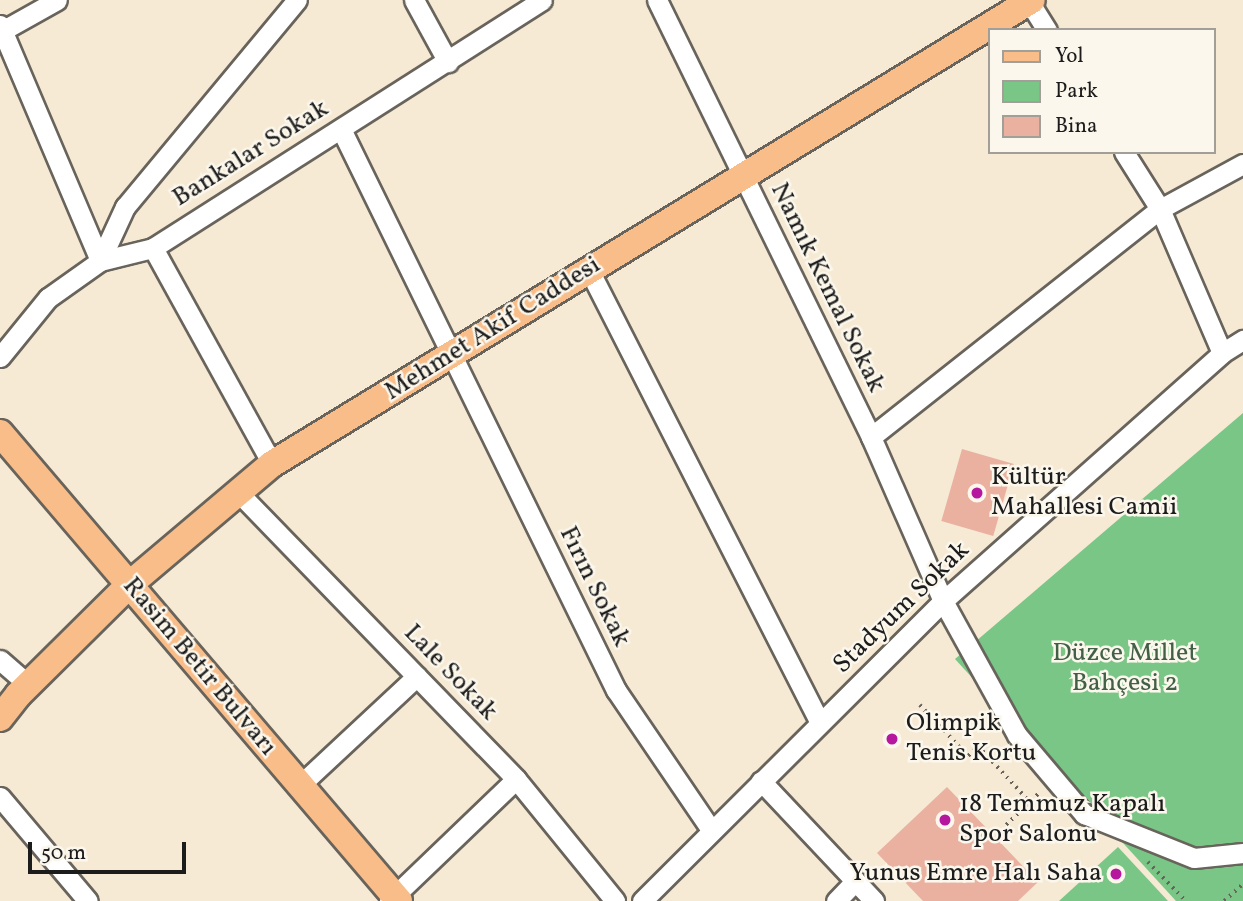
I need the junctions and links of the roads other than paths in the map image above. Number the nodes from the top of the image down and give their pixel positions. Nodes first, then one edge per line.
1 (57, 0) edge
2 (297, 0) edge
3 (414, 0) edge
4 (542, 0) edge
5 (657, 0) edge
6 (1030, 1) edge
7 (1046, 28) edge
8 (1, 29) edge
9 (448, 62) junction
10 (341, 129) junction
11 (1125, 154) edge
12 (1243, 164) edge
13 (742, 175) junction
14 (1160, 209) junction
15 (153, 248) junction
16 (100, 261) junction
17 (589, 270) junction
18 (1243, 340) edge
19 (1222, 353) junction
20 (451, 356) junction
21 (0, 357) edge
22 (0, 433) edge
23 (871, 438) junction
24 (272, 464) junction
25 (237, 491) junction
26 (130, 584) junction
27 (943, 601) junction
28 (0, 660) edge
29 (416, 676) junction
30 (29, 685) junction
31 (0, 718) edge
32 (820, 723) junction
33 (516, 779) junction
34 (761, 781) junction
35 (299, 786) junction
36 (0, 797) edge
37 (711, 830) junction
38 (1243, 853) edge
39 (855, 881) junction
40 (394, 899) edge
41 (88, 901) edge
42 (615, 901) edge
43 (642, 901) edge
44 (836, 901) edge
45 (874, 901) edge

1 - 8 street
2 - 16 street
3 - 9 street
4 - 9 street, Bankalar Sokak
5 - 13 street, Namık Kemal Sokak
6 - 7 street
6 - 13 main road, Mehmet Akif Caddesi
8 - 16 street
9 - 10 street, Bankalar Sokak
10 - 15 street, Bankalar Sokak
10 - 20 street, Fırın Sokak
11 - 14 street
12 - 14 street
13 - 17 main road, Mehmet Akif Caddesi
13 - 23 street, Namık Kemal Sokak
14 - 19 street
14 - 23 street
15 - 16 street, Bankalar Sokak
15 - 24 street
16 - 21 street, Bankalar Sokak
17 - 20 main road, Mehmet Akif Caddesi
17 - 32 street
18 - 19 street, Stadyum Sokak
19 - 27 street, Stadyum Sokak
20 - 24 main road, Mehmet Akif Caddesi
20 - 37 street, Fırın Sokak
22 - 26 main road, Rasim Betir Bulvarı
23 - 27 street, Namık Kemal Sokak
24 - 25 main road, Mehmet Akif Caddesi
25 - 26 main road, Mehmet Akif Caddesi
25 - 29 street, Lale Sokak
26 - 30 main road, Mehmet Akif Caddesi
26 - 35 main road, Rasim Betir Bulvarı
27 - 32 street, Stadyum Sokak
27 - 38 street, Namık Kemal Sokak
28 - 30 street
29 - 33 street, Lale Sokak
29 - 35 street
30 - 31 main road, Mehmet Akif Caddesi
32 - 34 street, Stadyum Sokak
33 - 40 street
33 - 42 street, Lale Sokak
34 - 37 street, Stadyum Sokak
34 - 39 street
35 - 40 main road, Rasim Betir Bulvarı
36 - 41 street
37 - 43 street, Stadyum Sokak
39 - 44 street
39 - 45 street

